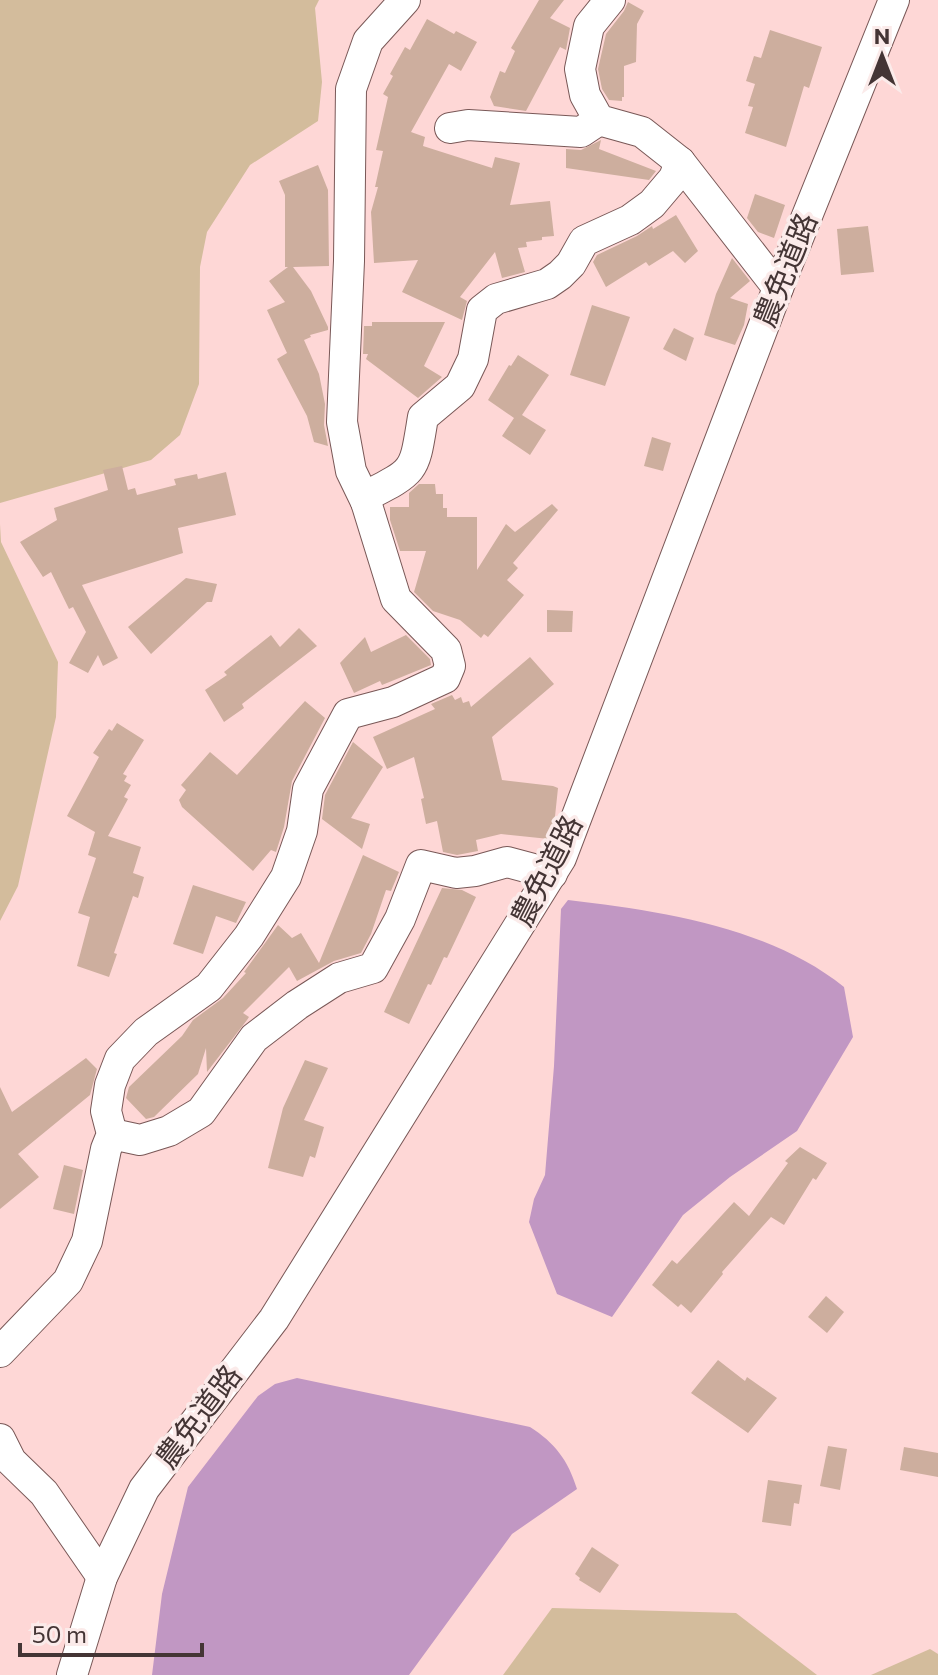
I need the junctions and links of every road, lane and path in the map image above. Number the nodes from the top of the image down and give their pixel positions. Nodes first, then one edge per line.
1 (405, 0) edge
2 (610, 0) edge
3 (894, 0) edge
4 (599, 120) junction
5 (450, 128) dead end
6 (680, 162) junction
7 (778, 288) junction
8 (366, 502) junction
9 (552, 874) junction
10 (112, 1134) junction
11 (0, 1352) edge
12 (0, 1439) edge
13 (102, 1577) junction
14 (72, 1675) edge

1 - 8 street
2 - 4 street
3 - 7 street, 農免道路
4 - 5 street
4 - 6 street
6 - 7 street
6 - 8 street
7 - 9 street, 農免道路
8 - 10 street
9 - 10 street
9 - 13 street, 農免道路
10 - 11 street
12 - 13 street
13 - 14 street, 農免道路

